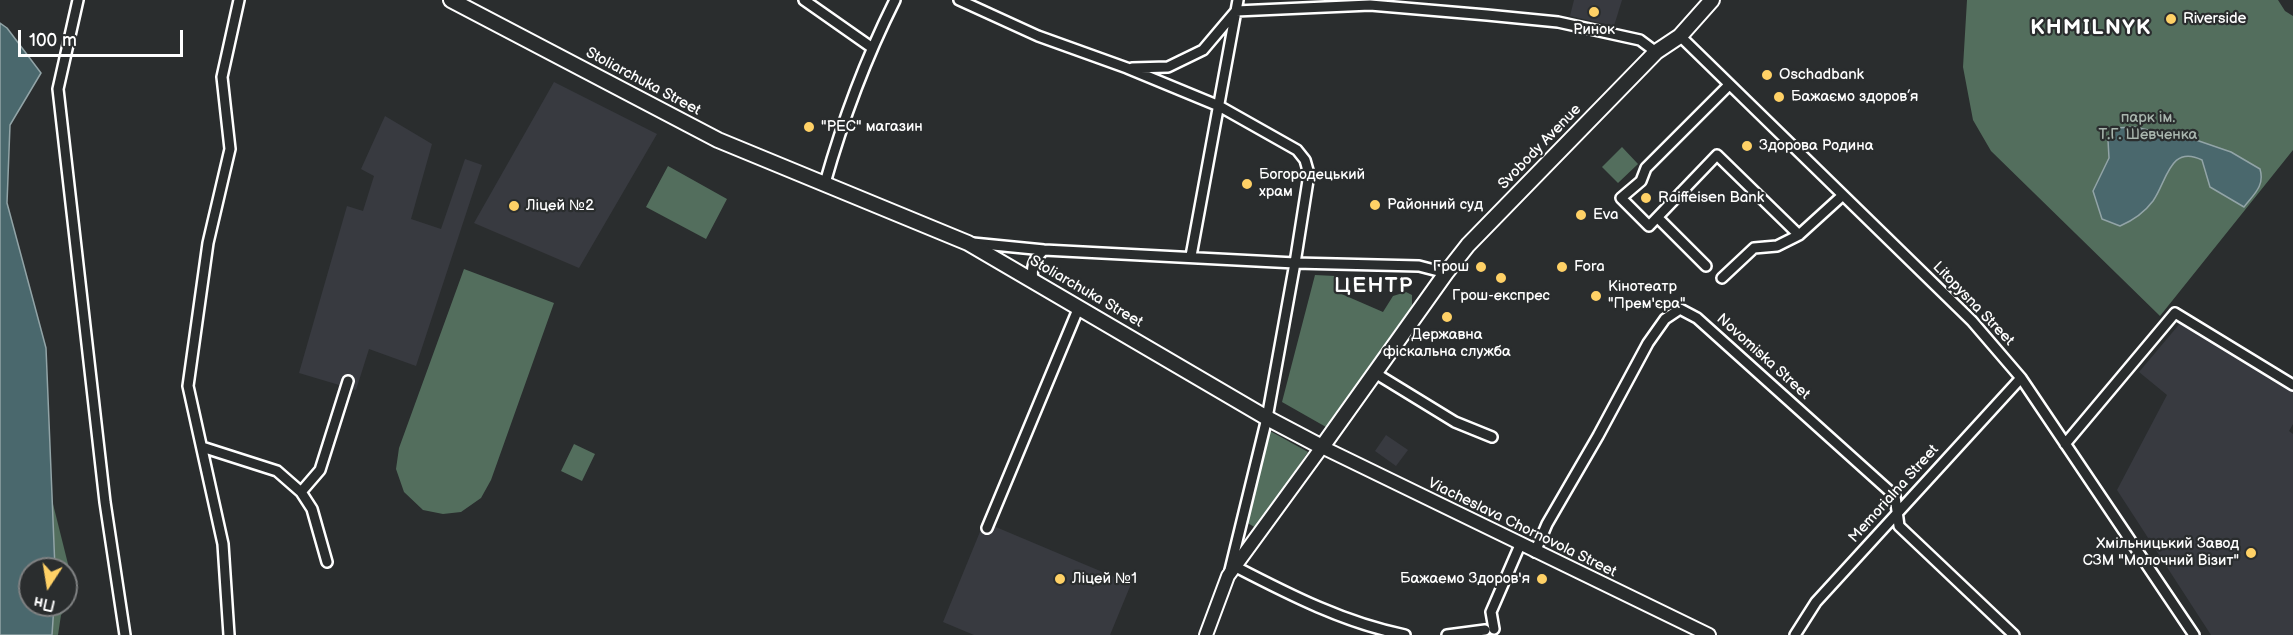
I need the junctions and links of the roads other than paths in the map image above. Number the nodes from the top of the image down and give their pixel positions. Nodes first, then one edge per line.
1 (78, 0) edge
2 (239, 0) edge
3 (452, 0) edge
4 (804, 0) edge
5 (895, 0) edge
6 (959, 0) edge
7 (1238, 0) edge
8 (1712, 0) edge
9 (1370, 2) edge
10 (1236, 11) junction
11 (1680, 36) junction
12 (871, 47) junction
13 (1656, 52) junction
14 (1127, 68) junction
15 (1729, 85) junction
16 (1219, 106) junction
17 (825, 183) junction
18 (1843, 195) junction
19 (1658, 218) junction
20 (1799, 235) junction
21 (968, 243) junction
22 (1044, 250) junction
23 (1191, 256) junction
24 (1295, 263) junction
25 (1706, 266) dead end
26 (1446, 273) junction
27 (1722, 278) dead end
28 (1033, 281) junction
29 (1079, 307) junction
30 (1375, 373) junction
31 (2021, 378) junction
32 (348, 381) dead end
33 (2293, 385) edge
34 (1267, 418) junction
35 (1492, 437) dead end
36 (2065, 444) junction
37 (202, 447) junction
38 (1322, 447) junction
39 (301, 492) junction
40 (1897, 512) junction
41 (987, 528) dead end
42 (1520, 545) junction
43 (1535, 552) junction
44 (327, 562) dead end
45 (1232, 572) junction
46 (1487, 631) edge
47 (125, 635) edge
48 (229, 635) edge
49 (1206, 635) edge
50 (1405, 635) edge
51 (1447, 635) edge
52 (1503, 635) edge
53 (1709, 635) edge
54 (1795, 635) edge
55 (2014, 635) edge
56 (2194, 635) edge

1 - 47 street
2 - 37 street
3 - 17 main road, Stoliarchuka Street
4 - 12 street
5 - 12 street
6 - 14 street
7 - 10 street
8 - 11 main road, Svobody Avenue
9 - 10 street
9 - 13 street
10 - 14 street
10 - 16 street
11 - 13 main road, Svobody Avenue
11 - 15 street, Litopysna Street
12 - 17 street
13 - 26 main road, Svobody Avenue
14 - 16 street
15 - 18 street, Litopysna Street
15 - 19 street
16 - 23 street
16 - 24 street
17 - 21 main road, Stoliarchuka Street
18 - 20 street
18 - 31 street, Litopysna Street
19 - 20 street
19 - 25 street
20 - 27 street
21 - 22 street
21 - 28 main road, Stoliarchuka Street
22 - 23 street
22 - 28 street
23 - 24 street
24 - 26 street
24 - 34 street
26 - 30 main road, Svobody Avenue
28 - 29 main road, Stoliarchuka Street
29 - 34 main road, Stoliarchuka Street
29 - 41 street
30 - 35 street
30 - 38 main road, Svobody Avenue
31 - 36 street, Litopysna Street
31 - 40 street, Memorialna Street
32 - 39 street
33 - 36 street
34 - 38 main road, Stoliarchuka Street
34 - 45 street
36 - 56 street, Litopysna Street
37 - 39 street
37 - 48 street
38 - 42 street, Viacheslava Chornovola Street
38 - 45 street
39 - 44 street
40 - 43 street, Novomiska Street
40 - 54 street, Memorialna Street
40 - 55 street, Novomiska Street
42 - 43 street, Viacheslava Chornovola Street
42 - 46 street
43 - 53 street, Viacheslava Chornovola Street
45 - 49 street
45 - 50 street
46 - 51 street
46 - 52 street

